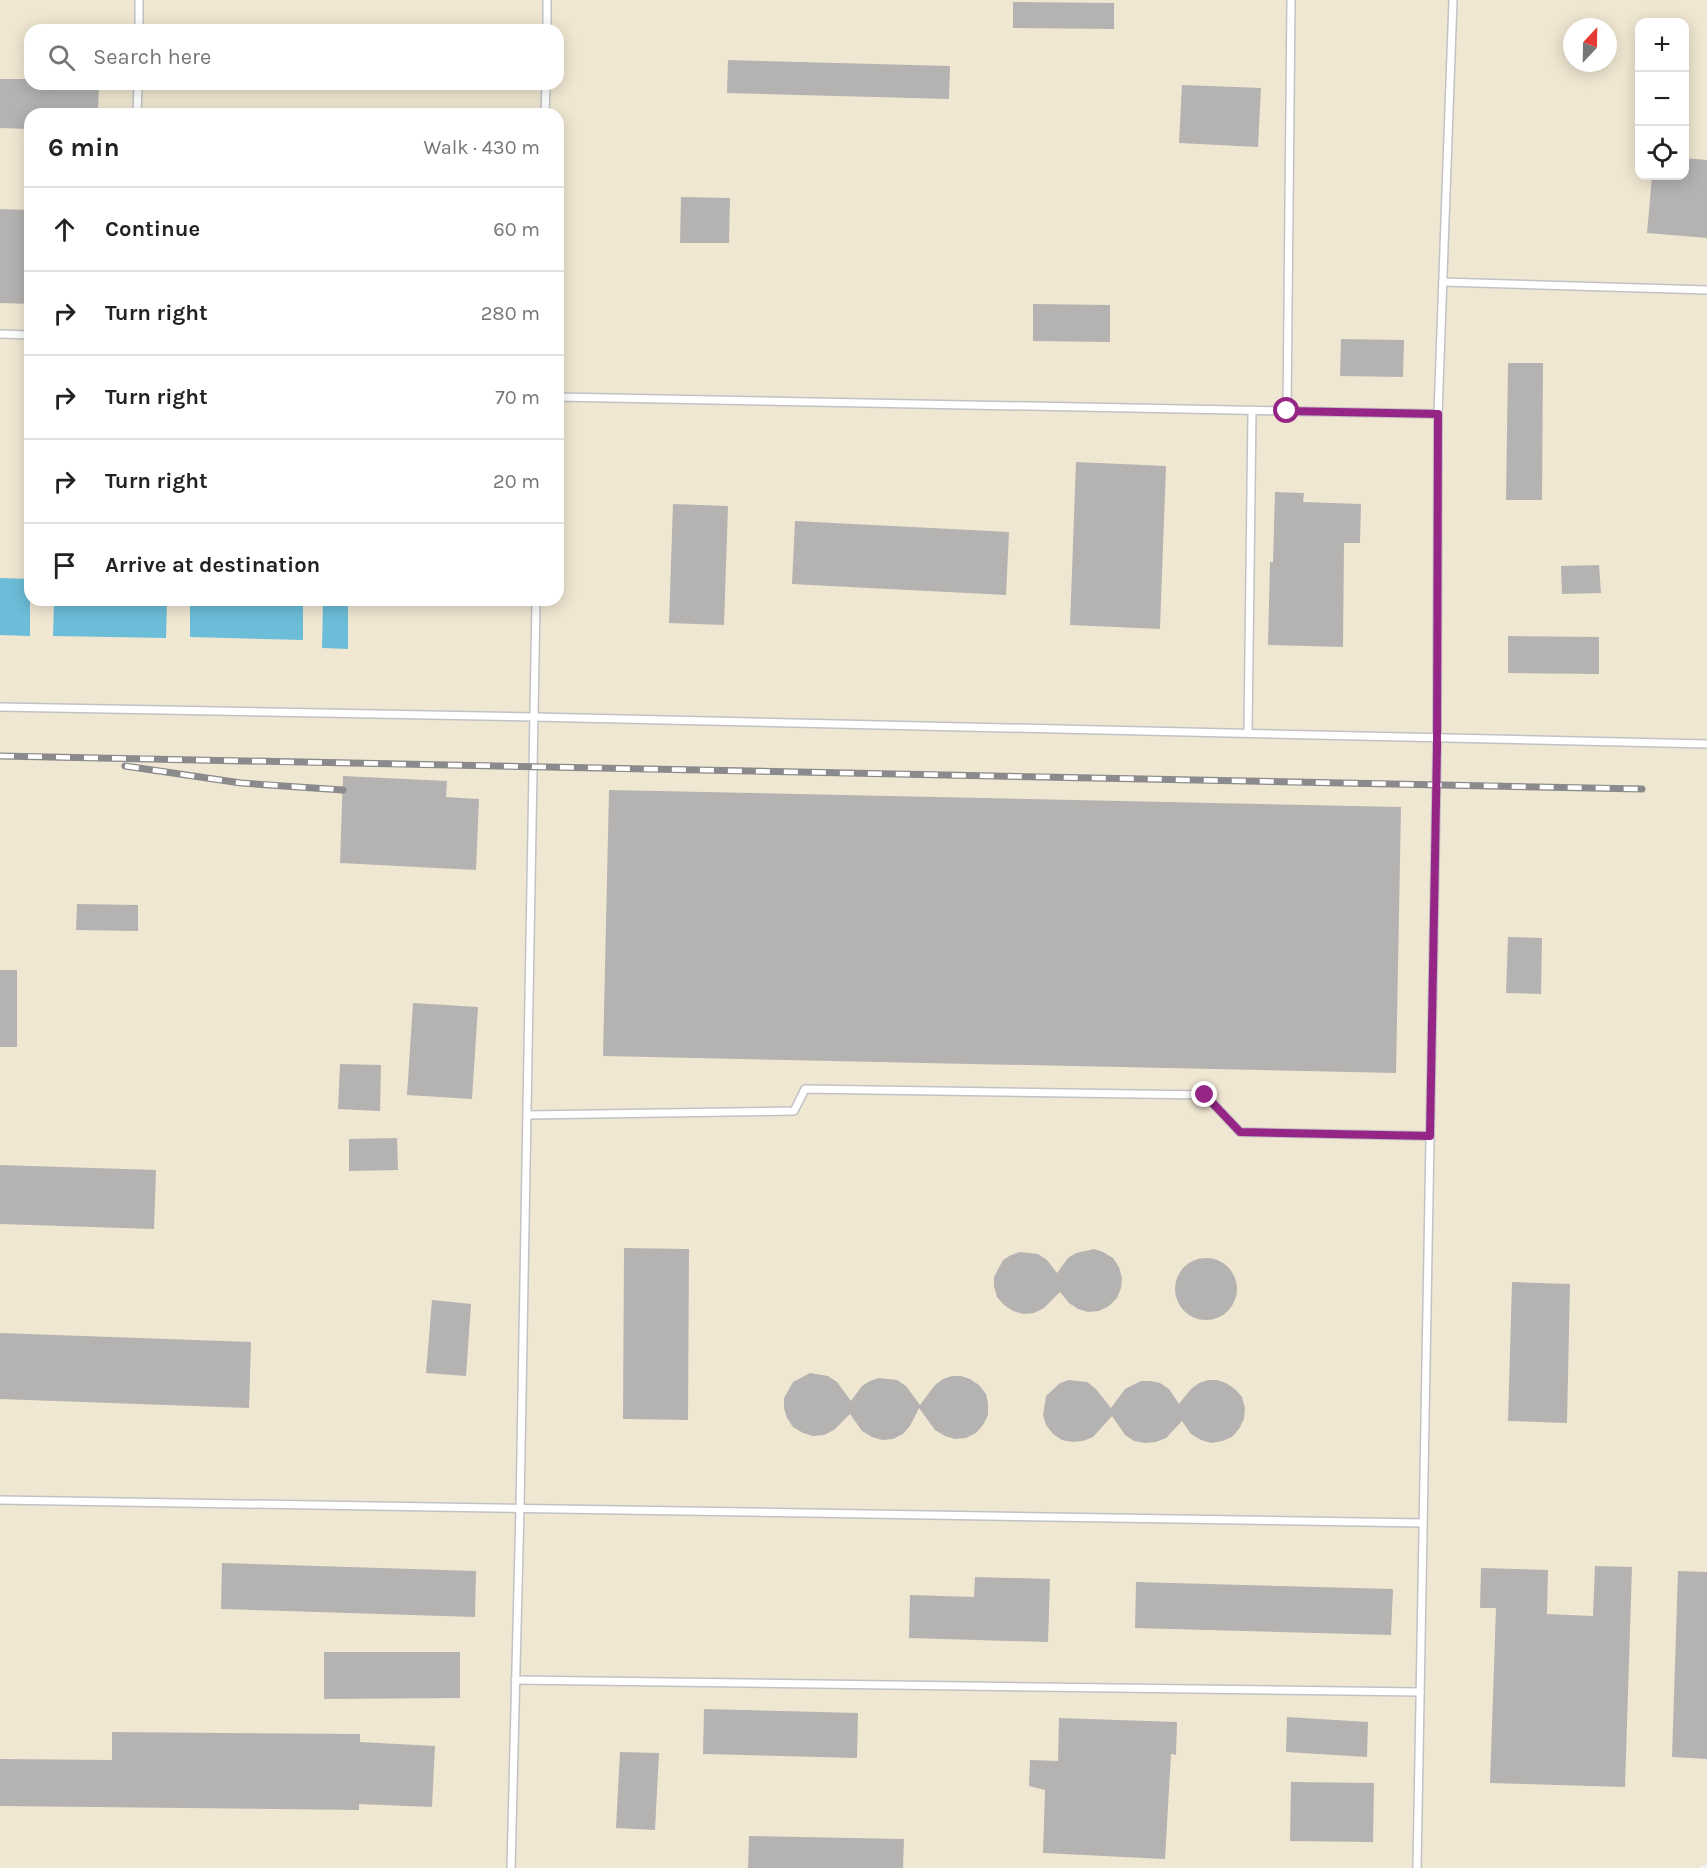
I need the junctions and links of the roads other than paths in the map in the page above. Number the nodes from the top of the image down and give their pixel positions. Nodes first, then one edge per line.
1 (139, 0) edge
2 (547, 0) edge
3 (1291, 0) edge
4 (1453, 0) edge
5 (139, 24) edge
6 (547, 24) edge
7 (138, 90) edge
8 (546, 90) edge
9 (137, 108) edge
10 (545, 108) edge
11 (1443, 282) junction
12 (1707, 290) edge
13 (0, 334) edge
14 (24, 335) edge
15 (564, 397) edge
16 (1252, 410) junction
17 (1287, 411) junction
18 (1438, 414) junction
19 (536, 606) edge
20 (0, 706) edge
21 (534, 717) junction
22 (1248, 732) junction
23 (1437, 737) junction
24 (1707, 744) edge
25 (527, 1115) junction
26 (1430, 1136) junction
27 (0, 1500) edge
28 (520, 1508) junction
29 (1423, 1523) junction
30 (515, 1680) junction
31 (1420, 1692) junction
32 (511, 1868) edge
33 (1417, 1868) edge

1 - 5 lane
2 - 6 lane
3 - 17 lane
4 - 11 lane
7 - 9 lane
8 - 10 lane
11 - 12 lane
11 - 18 lane
13 - 14 lane
15 - 16 lane
16 - 17 lane
16 - 22 lane
17 - 18 lane
18 - 23 lane
19 - 21 lane
20 - 21 lane
21 - 22 lane
21 - 25 lane
22 - 23 lane
23 - 24 lane
23 - 26 lane
25 - 26 lane
25 - 28 lane
26 - 29 lane
27 - 28 lane
28 - 29 lane
28 - 30 lane
29 - 31 lane
30 - 31 lane
30 - 32 lane
31 - 33 lane

